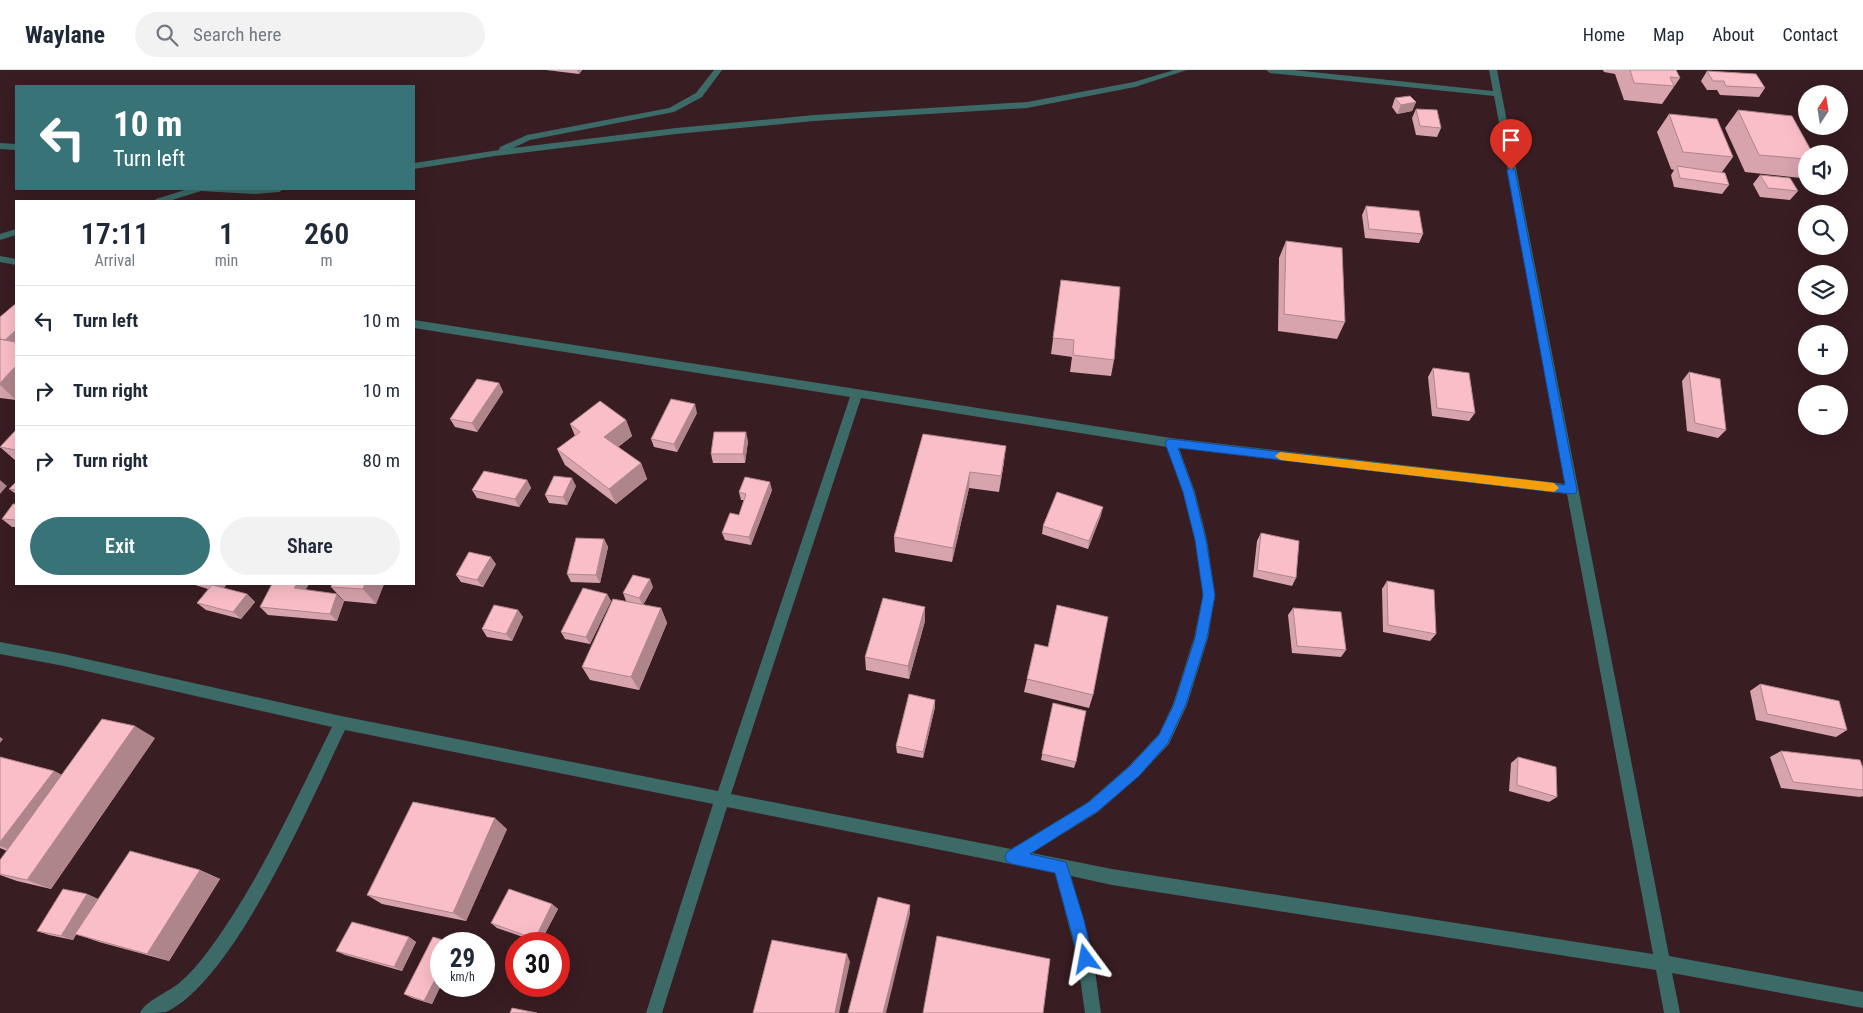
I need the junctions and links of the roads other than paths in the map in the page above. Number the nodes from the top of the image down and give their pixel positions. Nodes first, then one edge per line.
1 (718, 70) edge
2 (1182, 70) edge
3 (1270, 70) edge
4 (1493, 70) edge
5 (1496, 94) junction
6 (0, 146) edge
7 (15, 147) edge
8 (495, 153) junction
9 (415, 166) edge
10 (195, 190) edge
11 (229, 190) edge
12 (267, 190) edge
13 (162, 200) edge
14 (15, 232) edge
15 (0, 237) edge
16 (0, 259) edge
17 (15, 262) edge
18 (415, 324) edge
19 (857, 394) junction
20 (1171, 443) junction
21 (1572, 490) junction
22 (0, 648) edge
23 (341, 723) junction
24 (722, 800) junction
25 (1012, 857) junction
26 (1061, 867) junction
27 (1662, 963) junction
28 (1863, 1000) edge
29 (148, 1013) edge
30 (654, 1013) edge
31 (1093, 1013) edge
32 (1672, 1013) edge

1 - 8 street
2 - 8 street
3 - 5 street
4 - 5 street
5 - 21 street
6 - 7 street
8 - 9 street
10 - 13 street
11 - 12 street
14 - 15 street
16 - 17 street
18 - 19 street
19 - 20 street
19 - 24 street
20 - 21 street
20 - 25 street
21 - 27 street
22 - 23 street
23 - 24 street
23 - 29 street
24 - 25 street
24 - 30 street
25 - 26 street
26 - 27 street
26 - 31 street
27 - 28 street
27 - 32 street

